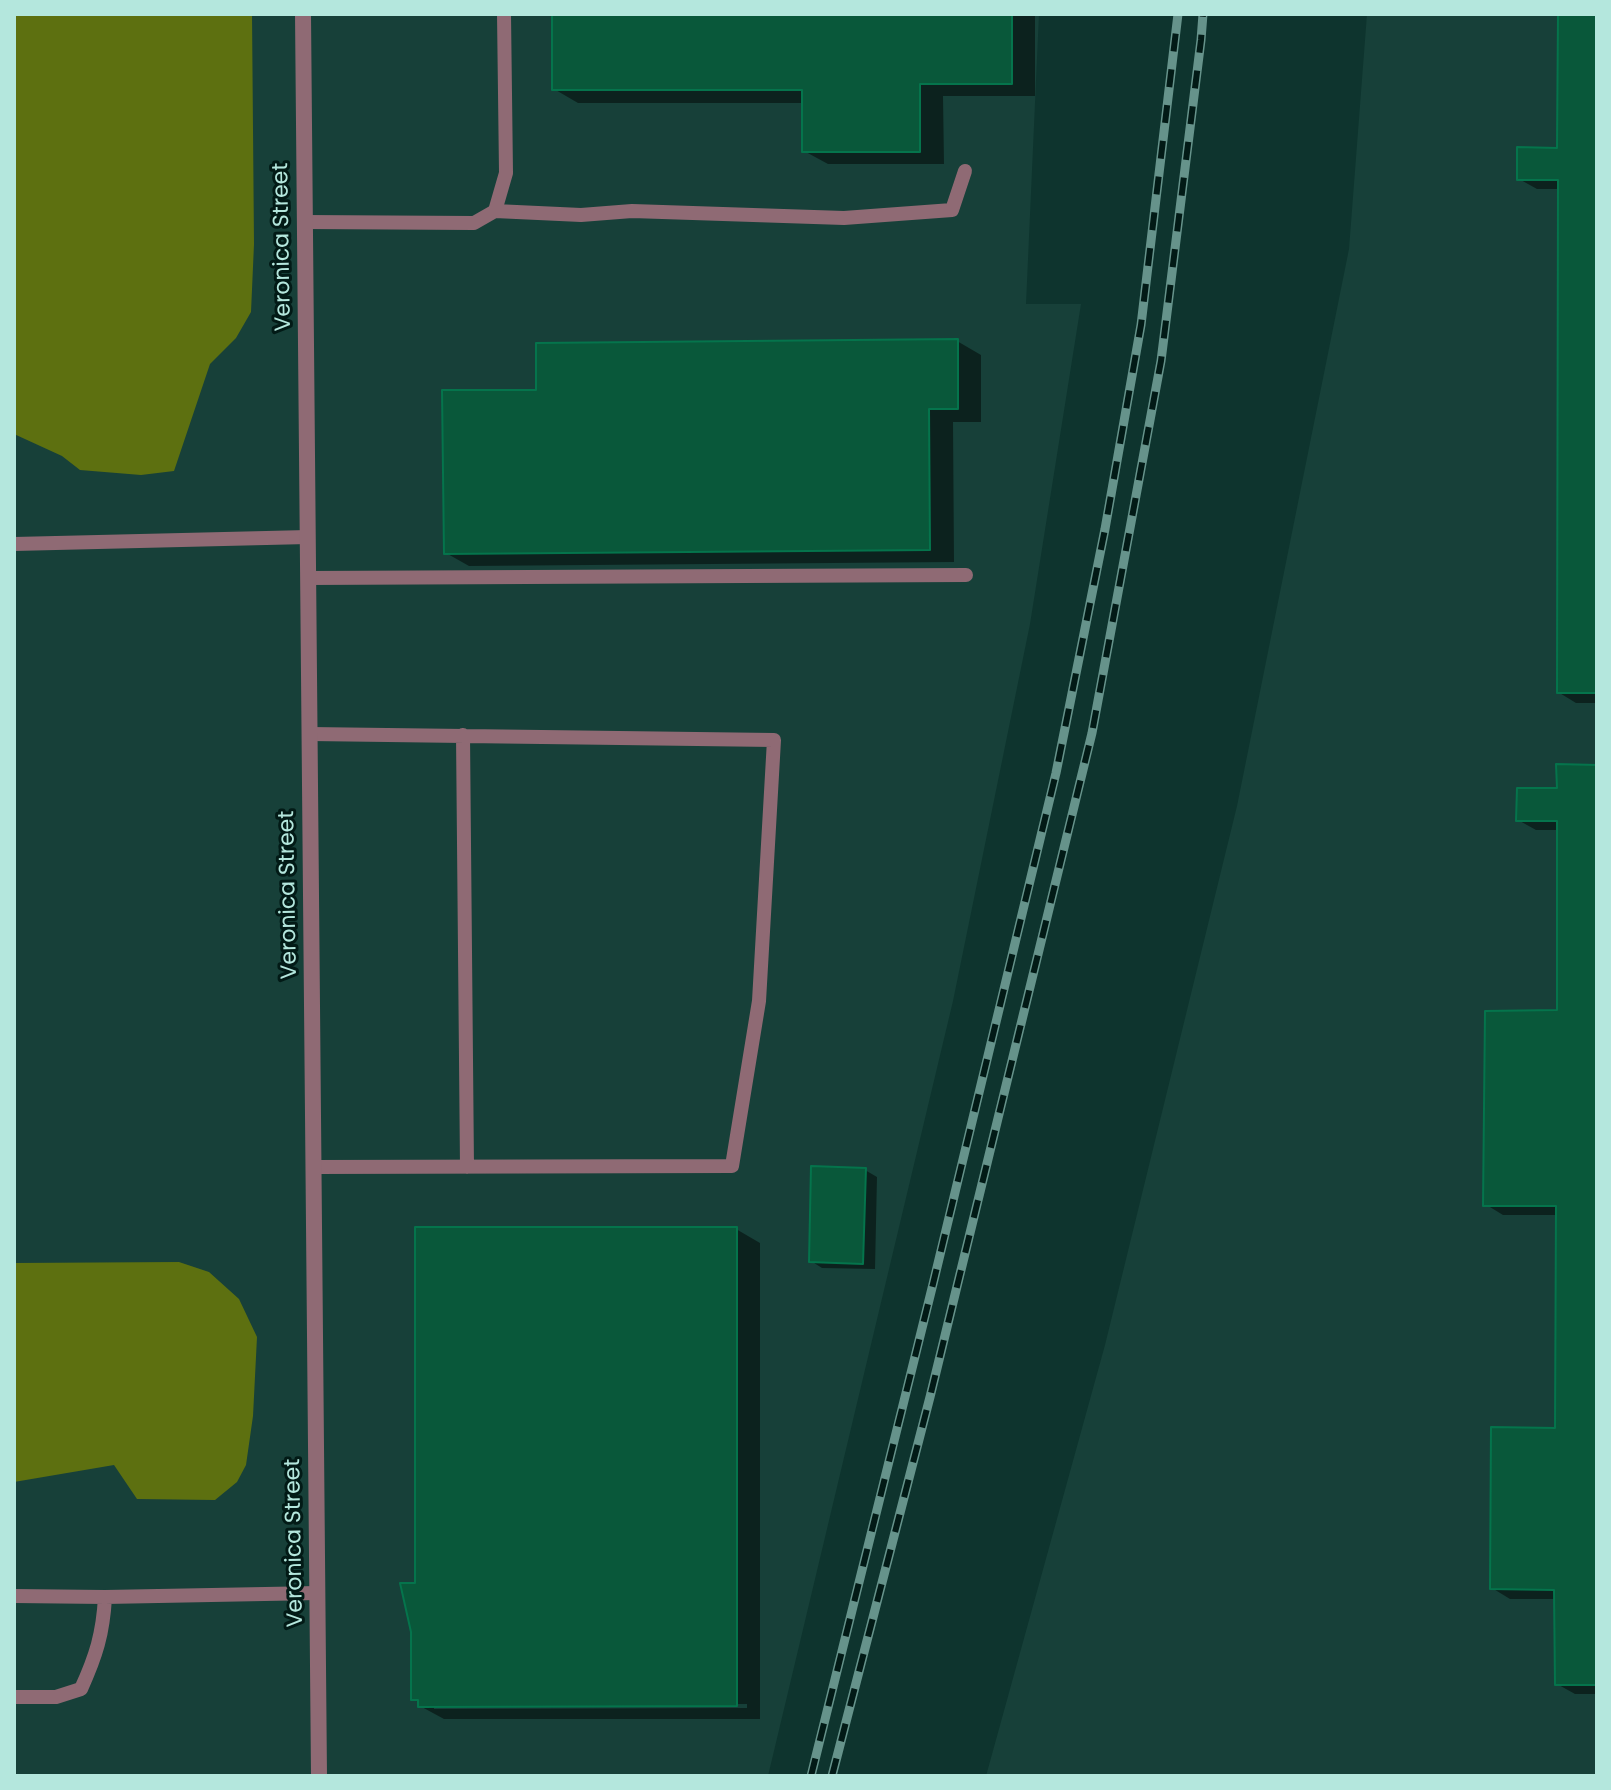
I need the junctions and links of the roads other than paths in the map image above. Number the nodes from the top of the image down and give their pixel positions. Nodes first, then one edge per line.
1 (303, 14) edge
2 (504, 14) edge
3 (965, 171) dead end
4 (495, 211) junction
5 (305, 222) junction
6 (308, 537) junction
7 (14, 544) edge
8 (966, 575) dead end
9 (308, 578) junction
10 (310, 734) junction
11 (463, 735) junction
12 (314, 1167) junction
13 (467, 1167) junction
14 (318, 1593) junction
15 (14, 1596) edge
16 (105, 1597) junction
17 (14, 1697) edge
18 (319, 1776) edge

1 - 5 street, Veronica Street
2 - 4 lane
3 - 4 lane
4 - 5 lane
5 - 6 street, Veronica Street
6 - 7 lane
6 - 9 street, Veronica Street
8 - 9 lane
9 - 10 street, Veronica Street
10 - 11 lane
10 - 12 street, Veronica Street
11 - 13 lane
11 - 13 lane
12 - 13 lane
12 - 14 street, Veronica Street
14 - 16 lane
14 - 18 street, Veronica Street
15 - 16 lane
16 - 17 lane

